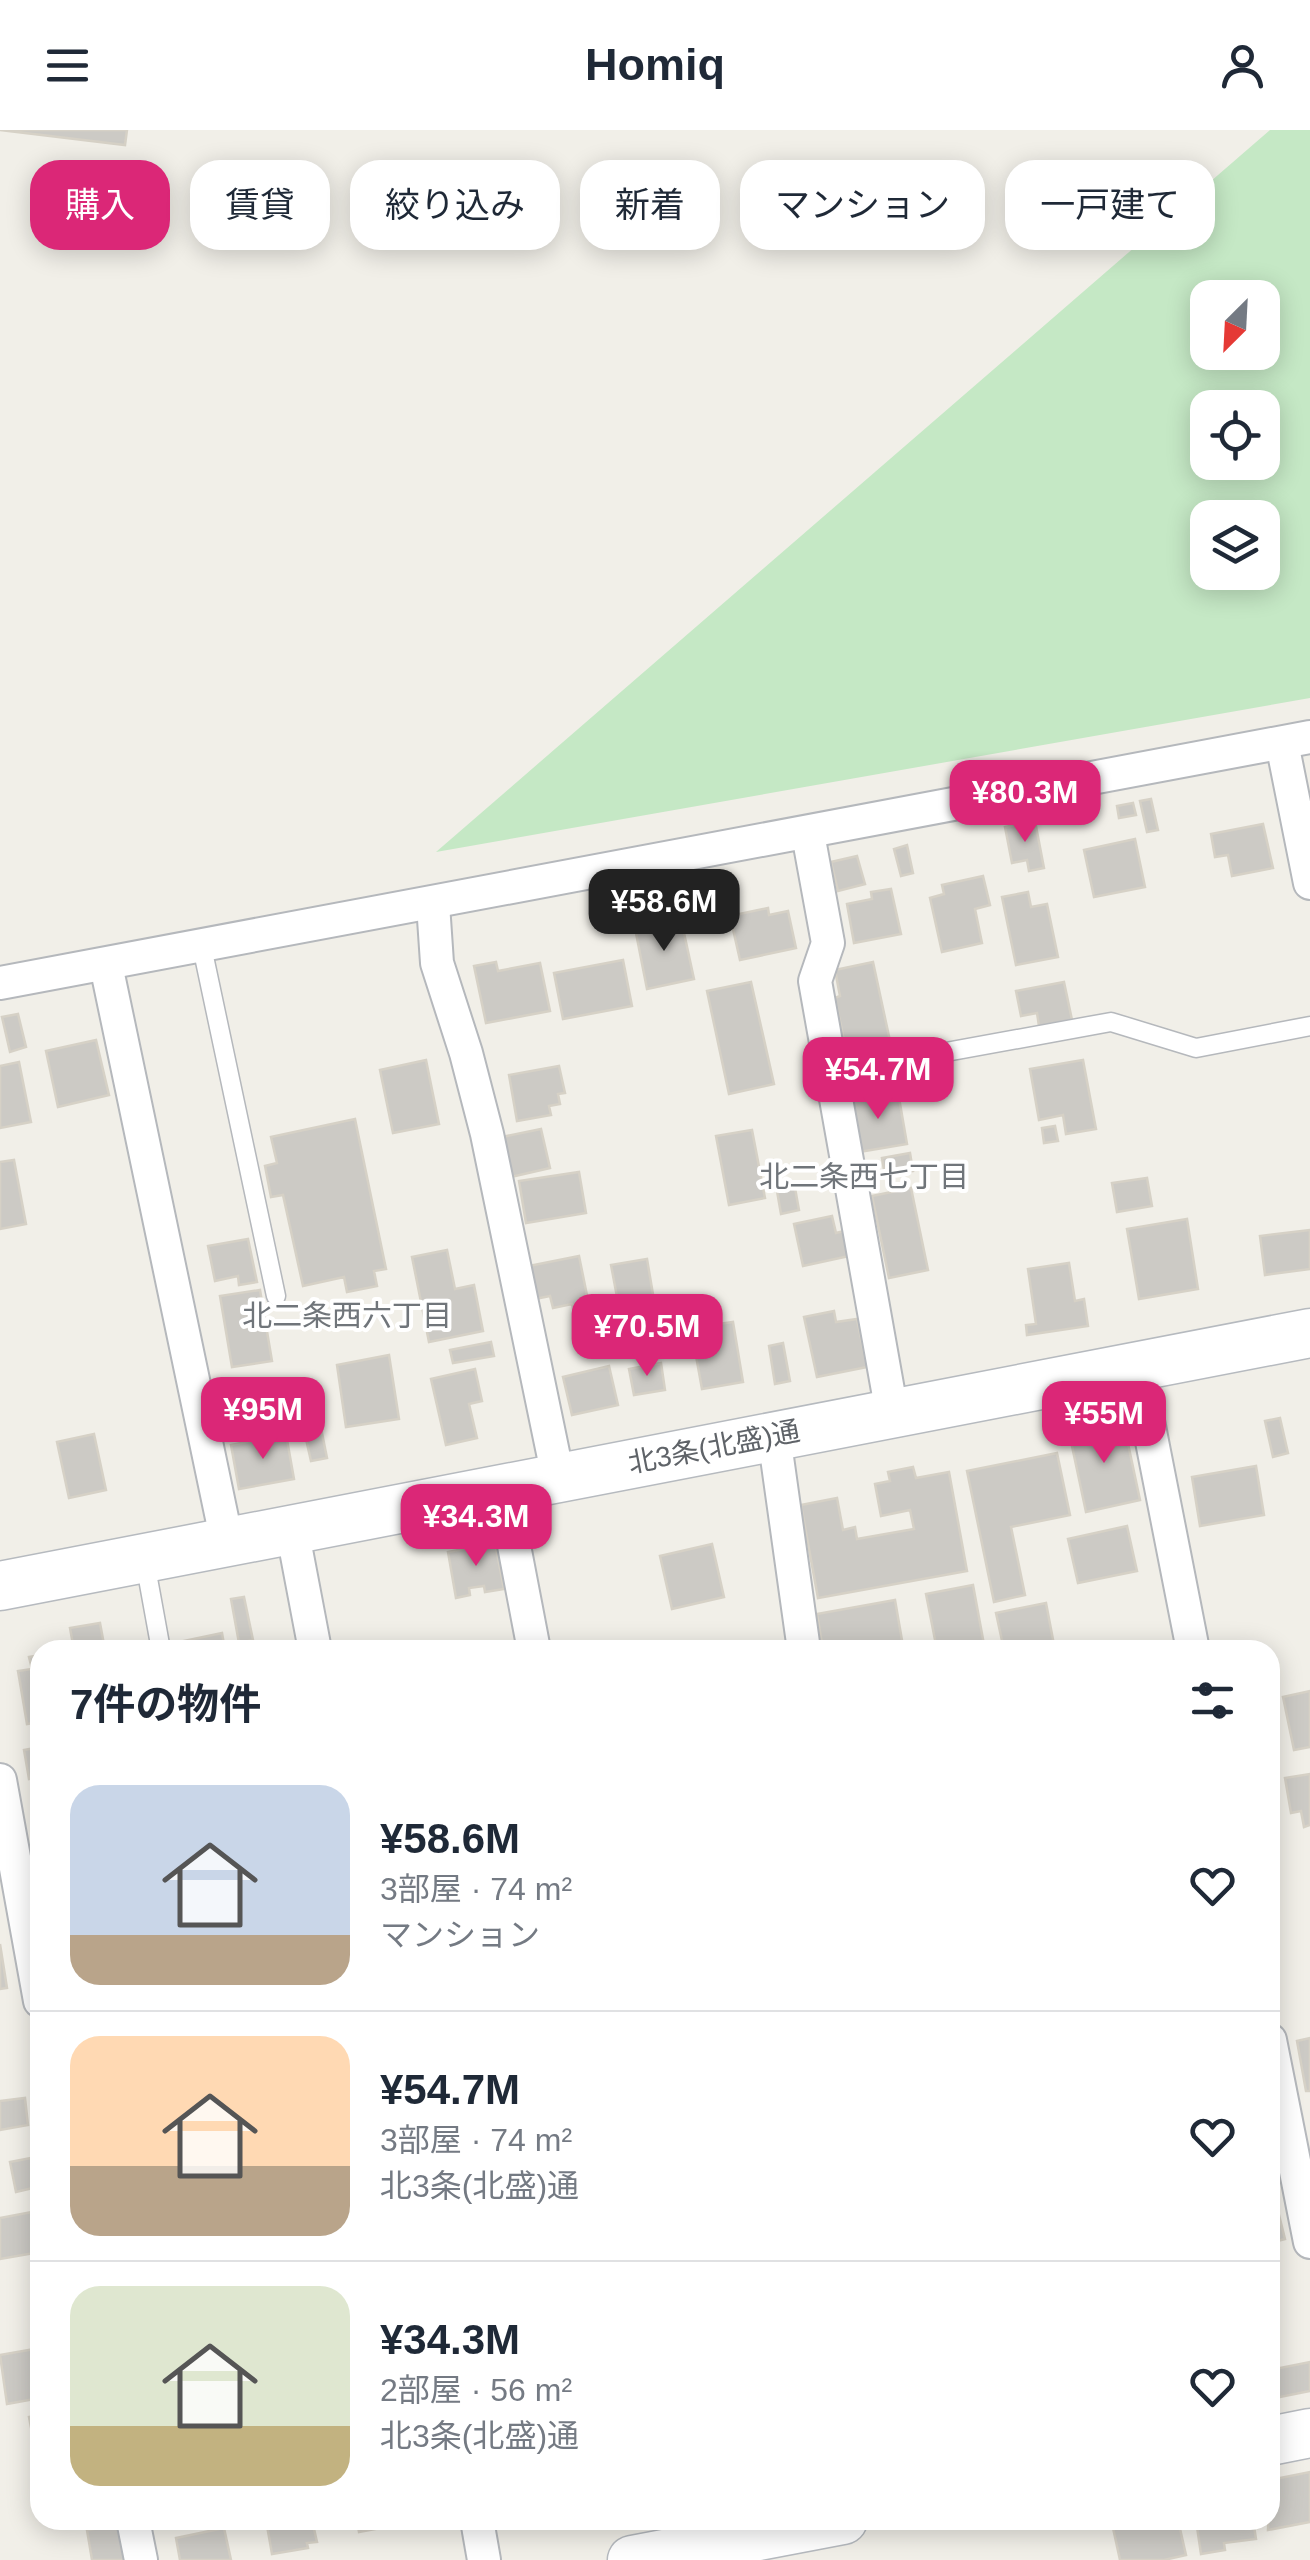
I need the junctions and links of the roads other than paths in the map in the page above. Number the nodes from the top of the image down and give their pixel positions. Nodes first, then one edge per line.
1 (1296, 740) edge
2 (808, 834) junction
3 (1310, 883) edge
4 (434, 904) junction
5 (202, 947) junction
6 (106, 965) junction
7 (0, 983) edge
8 (1310, 1026) edge
9 (831, 1073) junction
10 (276, 1296) dead end
11 (1310, 1333) edge
12 (1137, 1365) junction
13 (892, 1413) junction
14 (774, 1436) junction
15 (558, 1477) junction
16 (503, 1488) junction
17 (292, 1529) junction
18 (227, 1542) junction
19 (144, 1558) junction
20 (0, 1586) edge
21 (159, 1640) edge
22 (313, 1640) edge
23 (532, 1640) edge
24 (803, 1640) edge
25 (1191, 1640) edge
26 (0, 1780) edge
27 (30, 1946) edge
28 (1280, 2090) edge
29 (1310, 2242) edge
30 (1310, 2433) edge
31 (1280, 2439) edge
32 (136, 2530) edge
33 (479, 2530) edge
34 (733, 2530) edge
35 (700, 2533) edge
36 (141, 2560) edge
37 (484, 2560) edge
38 (632, 2560) edge

1 - 2 street
1 - 3 street
2 - 4 street
2 - 9 street
4 - 5 street
4 - 15 street
5 - 6 street
5 - 10 lane
6 - 7 street
6 - 18 street
8 - 9 lane
9 - 13 street
11 - 12 street, 北3条(北盛)通
12 - 13 street, 北3条(北盛)通
12 - 25 street
13 - 14 street, 北3条(北盛)通
14 - 15 street, 北3条(北盛)通
14 - 24 street
15 - 16 street, 北3条(北盛)通
16 - 17 street, 北3条(北盛)通
16 - 23 street
17 - 18 street, 北3条(北盛)通
17 - 22 street
18 - 19 street, 北3条(北盛)通
19 - 20 street, 北3条(北盛)通
19 - 21 lane
26 - 27 street
28 - 29 street
30 - 31 street
32 - 36 street
33 - 37 street
34 - 35 street
35 - 38 street

